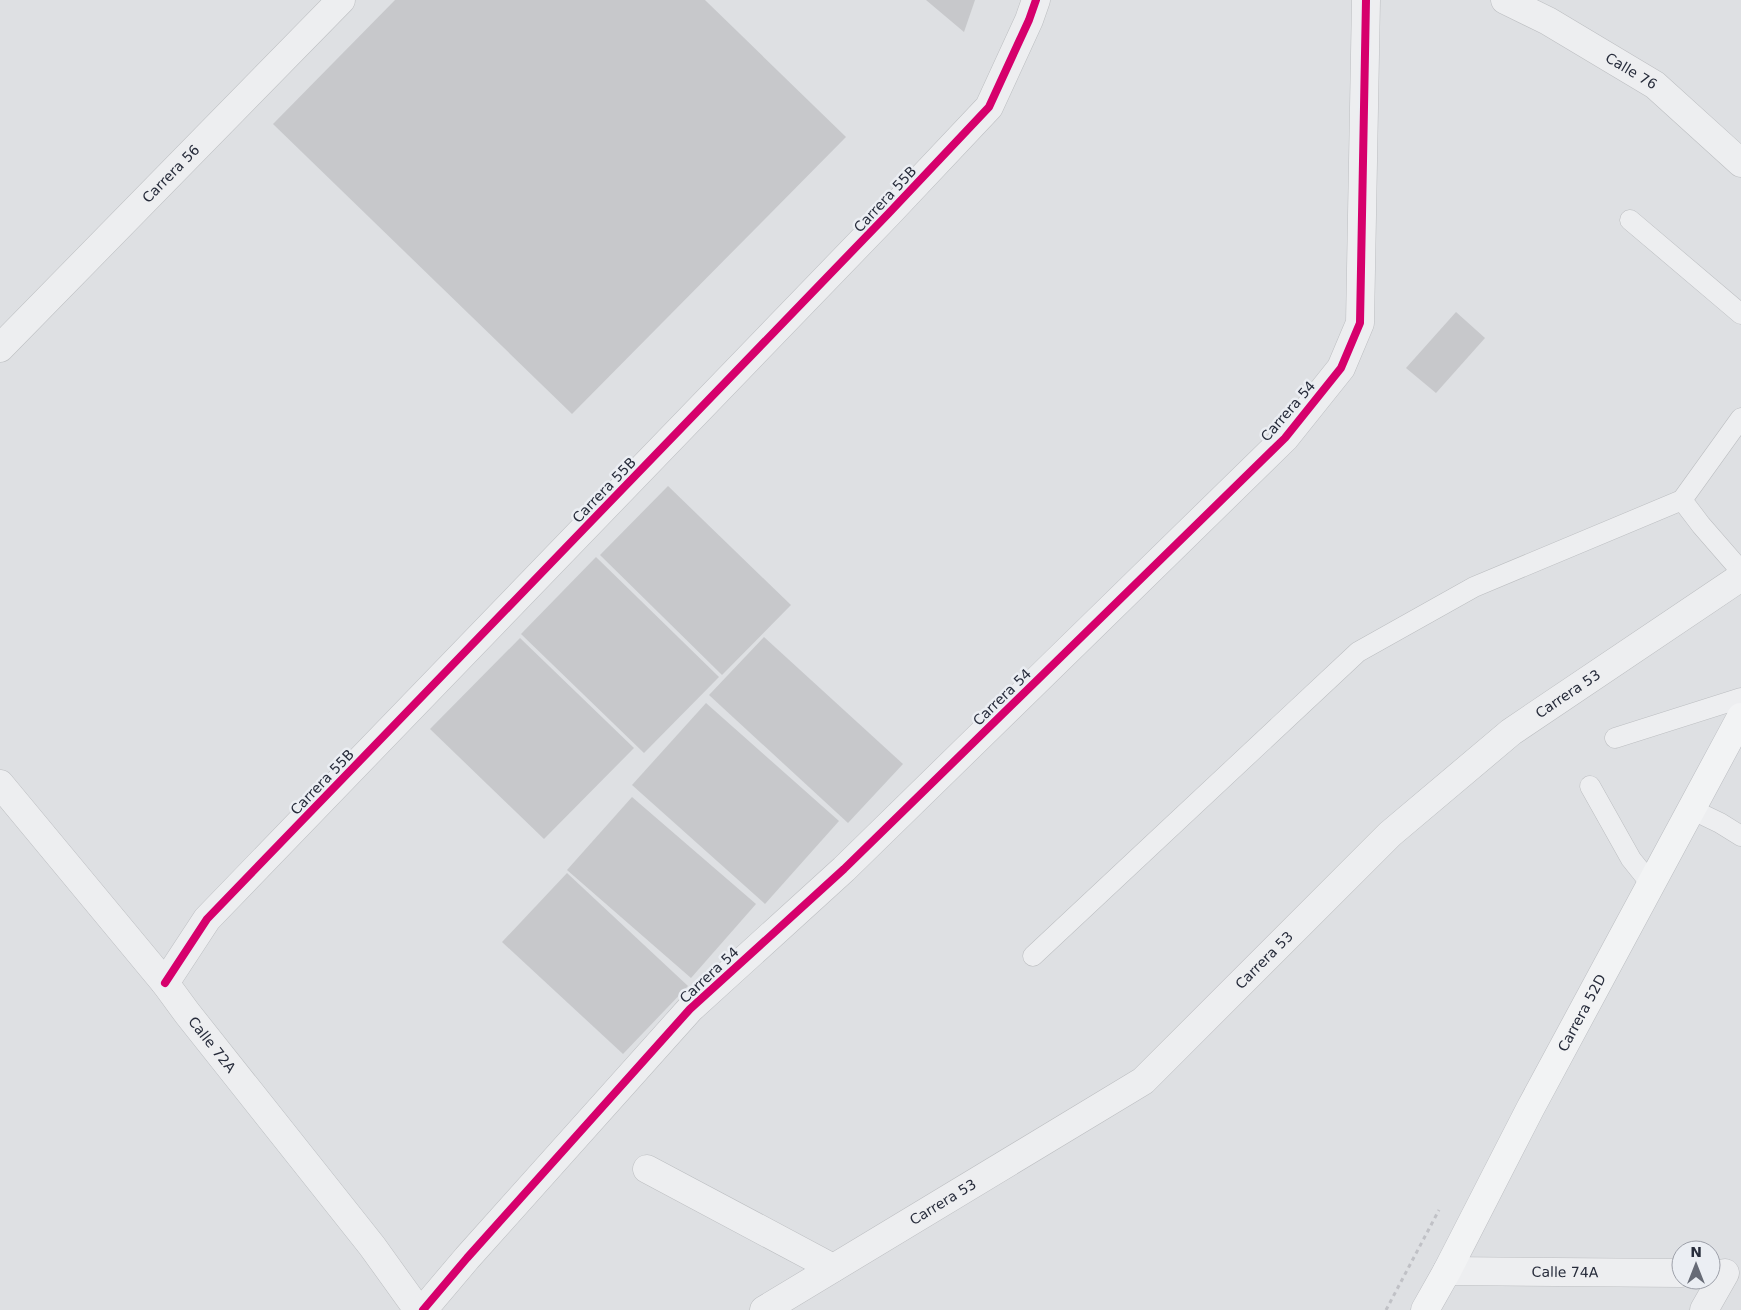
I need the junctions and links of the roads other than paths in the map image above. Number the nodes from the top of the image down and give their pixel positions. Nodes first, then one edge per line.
1 (342, 0) edge
2 (1036, 0) edge
3 (1366, 0) edge
4 (1505, 0) edge
5 (1741, 163) edge
6 (1630, 220) dead end
7 (1741, 314) edge
8 (0, 348) edge
9 (1741, 418) edge
10 (1682, 500) junction
11 (1741, 571) edge
12 (1741, 577) edge
13 (1741, 698) edge
14 (1741, 717) edge
15 (1615, 738) dead end
16 (0, 784) edge
17 (1590, 786) dead end
18 (1691, 809) junction
19 (1741, 836) edge
20 (1651, 884) junction
21 (1032, 956) dead end
22 (165, 983) junction
23 (647, 1168) dead end
24 (833, 1268) junction
25 (1447, 1271) junction
26 (1671, 1273) edge
27 (1726, 1274) edge
28 (418, 1310) edge
29 (423, 1310) edge
30 (764, 1310) edge
31 (1425, 1310) edge
32 (1704, 1310) edge

1 - 8 street, Carrera 56
2 - 22 street, Carrera 55B
3 - 29 street, Carrera 54
4 - 5 street, Calle 76
6 - 7 lane
9 - 10 lane
10 - 11 lane
10 - 21 lane
12 - 24 street, Carrera 53
13 - 15 lane
14 - 18 main road, Carrera 52D
16 - 22 street, Calle 72A
17 - 20 lane
18 - 19 lane
18 - 20 main road, Carrera 52D
20 - 25 main road, Carrera 52D
22 - 28 street, Calle 72A
23 - 24 street
24 - 30 street, Carrera 53
25 - 26 street, Calle 74A
25 - 31 main road, Carrera 52D
27 - 32 street

